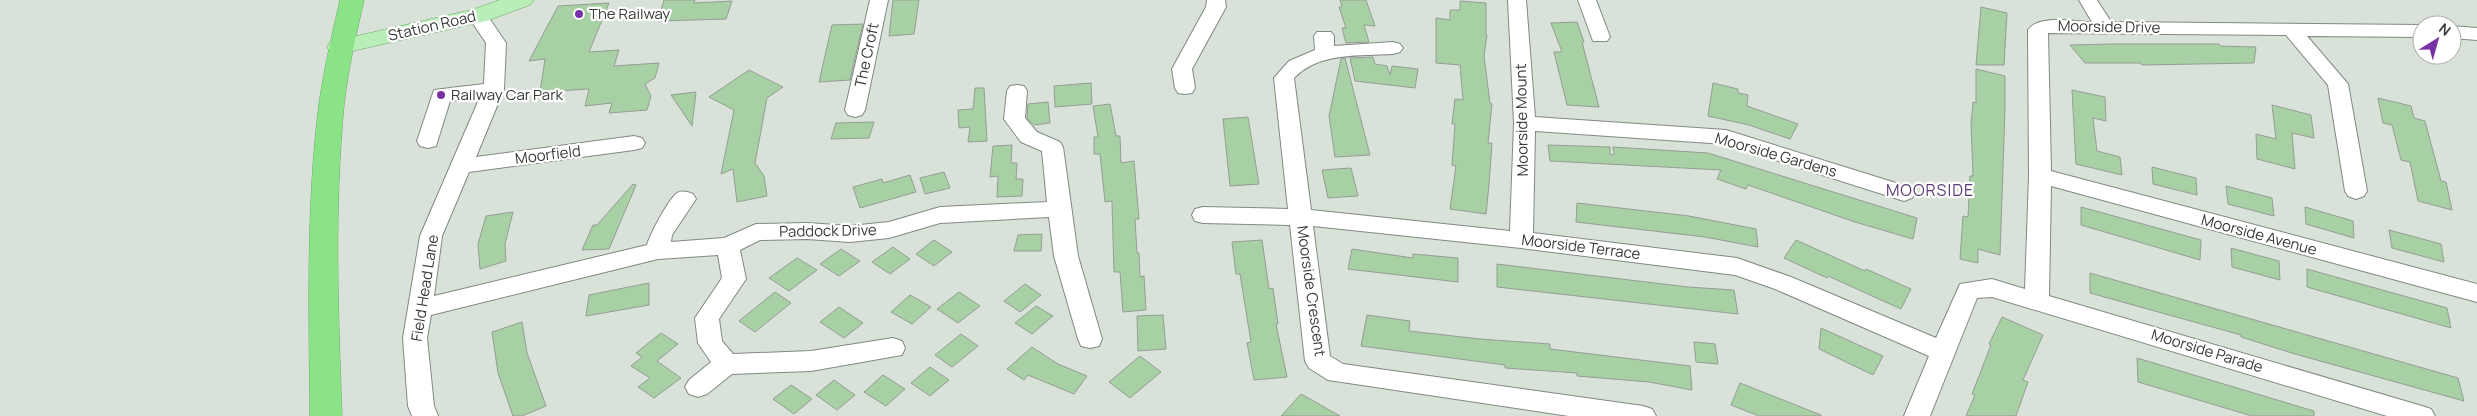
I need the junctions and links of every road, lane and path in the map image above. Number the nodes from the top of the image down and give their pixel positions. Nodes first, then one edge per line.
1 (352, 0) edge
2 (522, 0) edge
3 (879, 0) edge
4 (1216, 0) edge
5 (1517, 0) edge
6 (1587, 0) edge
7 (2088, 0) edge
8 (478, 16) junction
9 (2104, 26) junction
10 (2293, 31) junction
11 (2412, 31) edge
12 (2462, 33) edge
13 (2477, 34) edge
14 (1600, 37) dead end
15 (339, 46) junction
16 (1393, 48) dead end
17 (1185, 88) dead end
18 (494, 89) junction
19 (1017, 92) dead end
20 (855, 110) dead end
21 (1525, 124) junction
22 (428, 141) dead end
23 (634, 144) dead end
24 (462, 166) junction
25 (2040, 176) junction
26 (2356, 191) dead end
27 (1904, 193) dead end
28 (685, 199) dead end
29 (1059, 209) junction
30 (1203, 215) dead end
31 (1301, 217) junction
32 (1521, 240) junction
33 (728, 246) junction
34 (658, 251) junction
35 (2477, 293) edge
36 (2037, 300) junction
37 (419, 309) junction
38 (1090, 339) dead end
39 (894, 348) dead end
40 (1942, 350) junction
41 (726, 364) junction
42 (698, 387) dead end
43 (326, 416) edge
44 (425, 416) edge
45 (1643, 416) edge
46 (1917, 416) edge
47 (2422, 416) edge

1 - 15 highway
2 - 8 main road, Station Road
3 - 20 street, The Croft
4 - 17 street
5 - 21 street, Moorside Mount
6 - 14 street
7 - 9 street
8 - 15 main road, Station Road
8 - 18 street
9 - 10 street, Moorside Drive
9 - 25 street, Moorside Drive
10 - 11 street, Moorside Drive
10 - 26 street
12 - 13 street
15 - 43 highway
16 - 31 street, Moorside Crescent
18 - 22 street
18 - 24 street, Field Head Lane
19 - 29 street
21 - 27 street, Moorside Gardens
21 - 32 street, Moorside Mount
23 - 24 street, Moorfield
24 - 37 street, Field Head Lane
25 - 35 street, Moorside Avenue
25 - 36 street, Moorside Drive
28 - 34 street
29 - 33 street, Paddock Drive
29 - 38 street
30 - 31 street, Moorside Terrace
31 - 32 street, Moorside Terrace
31 - 45 street, Moorside Crescent
32 - 40 street, Moorside Terrace
33 - 34 street, Paddock Drive
33 - 41 street
34 - 37 street, Paddock Drive
36 - 40 street, Moorside Parade
36 - 47 street, Moorside Parade
37 - 44 street, Field Head Lane
39 - 41 street
40 - 46 street
41 - 42 street

